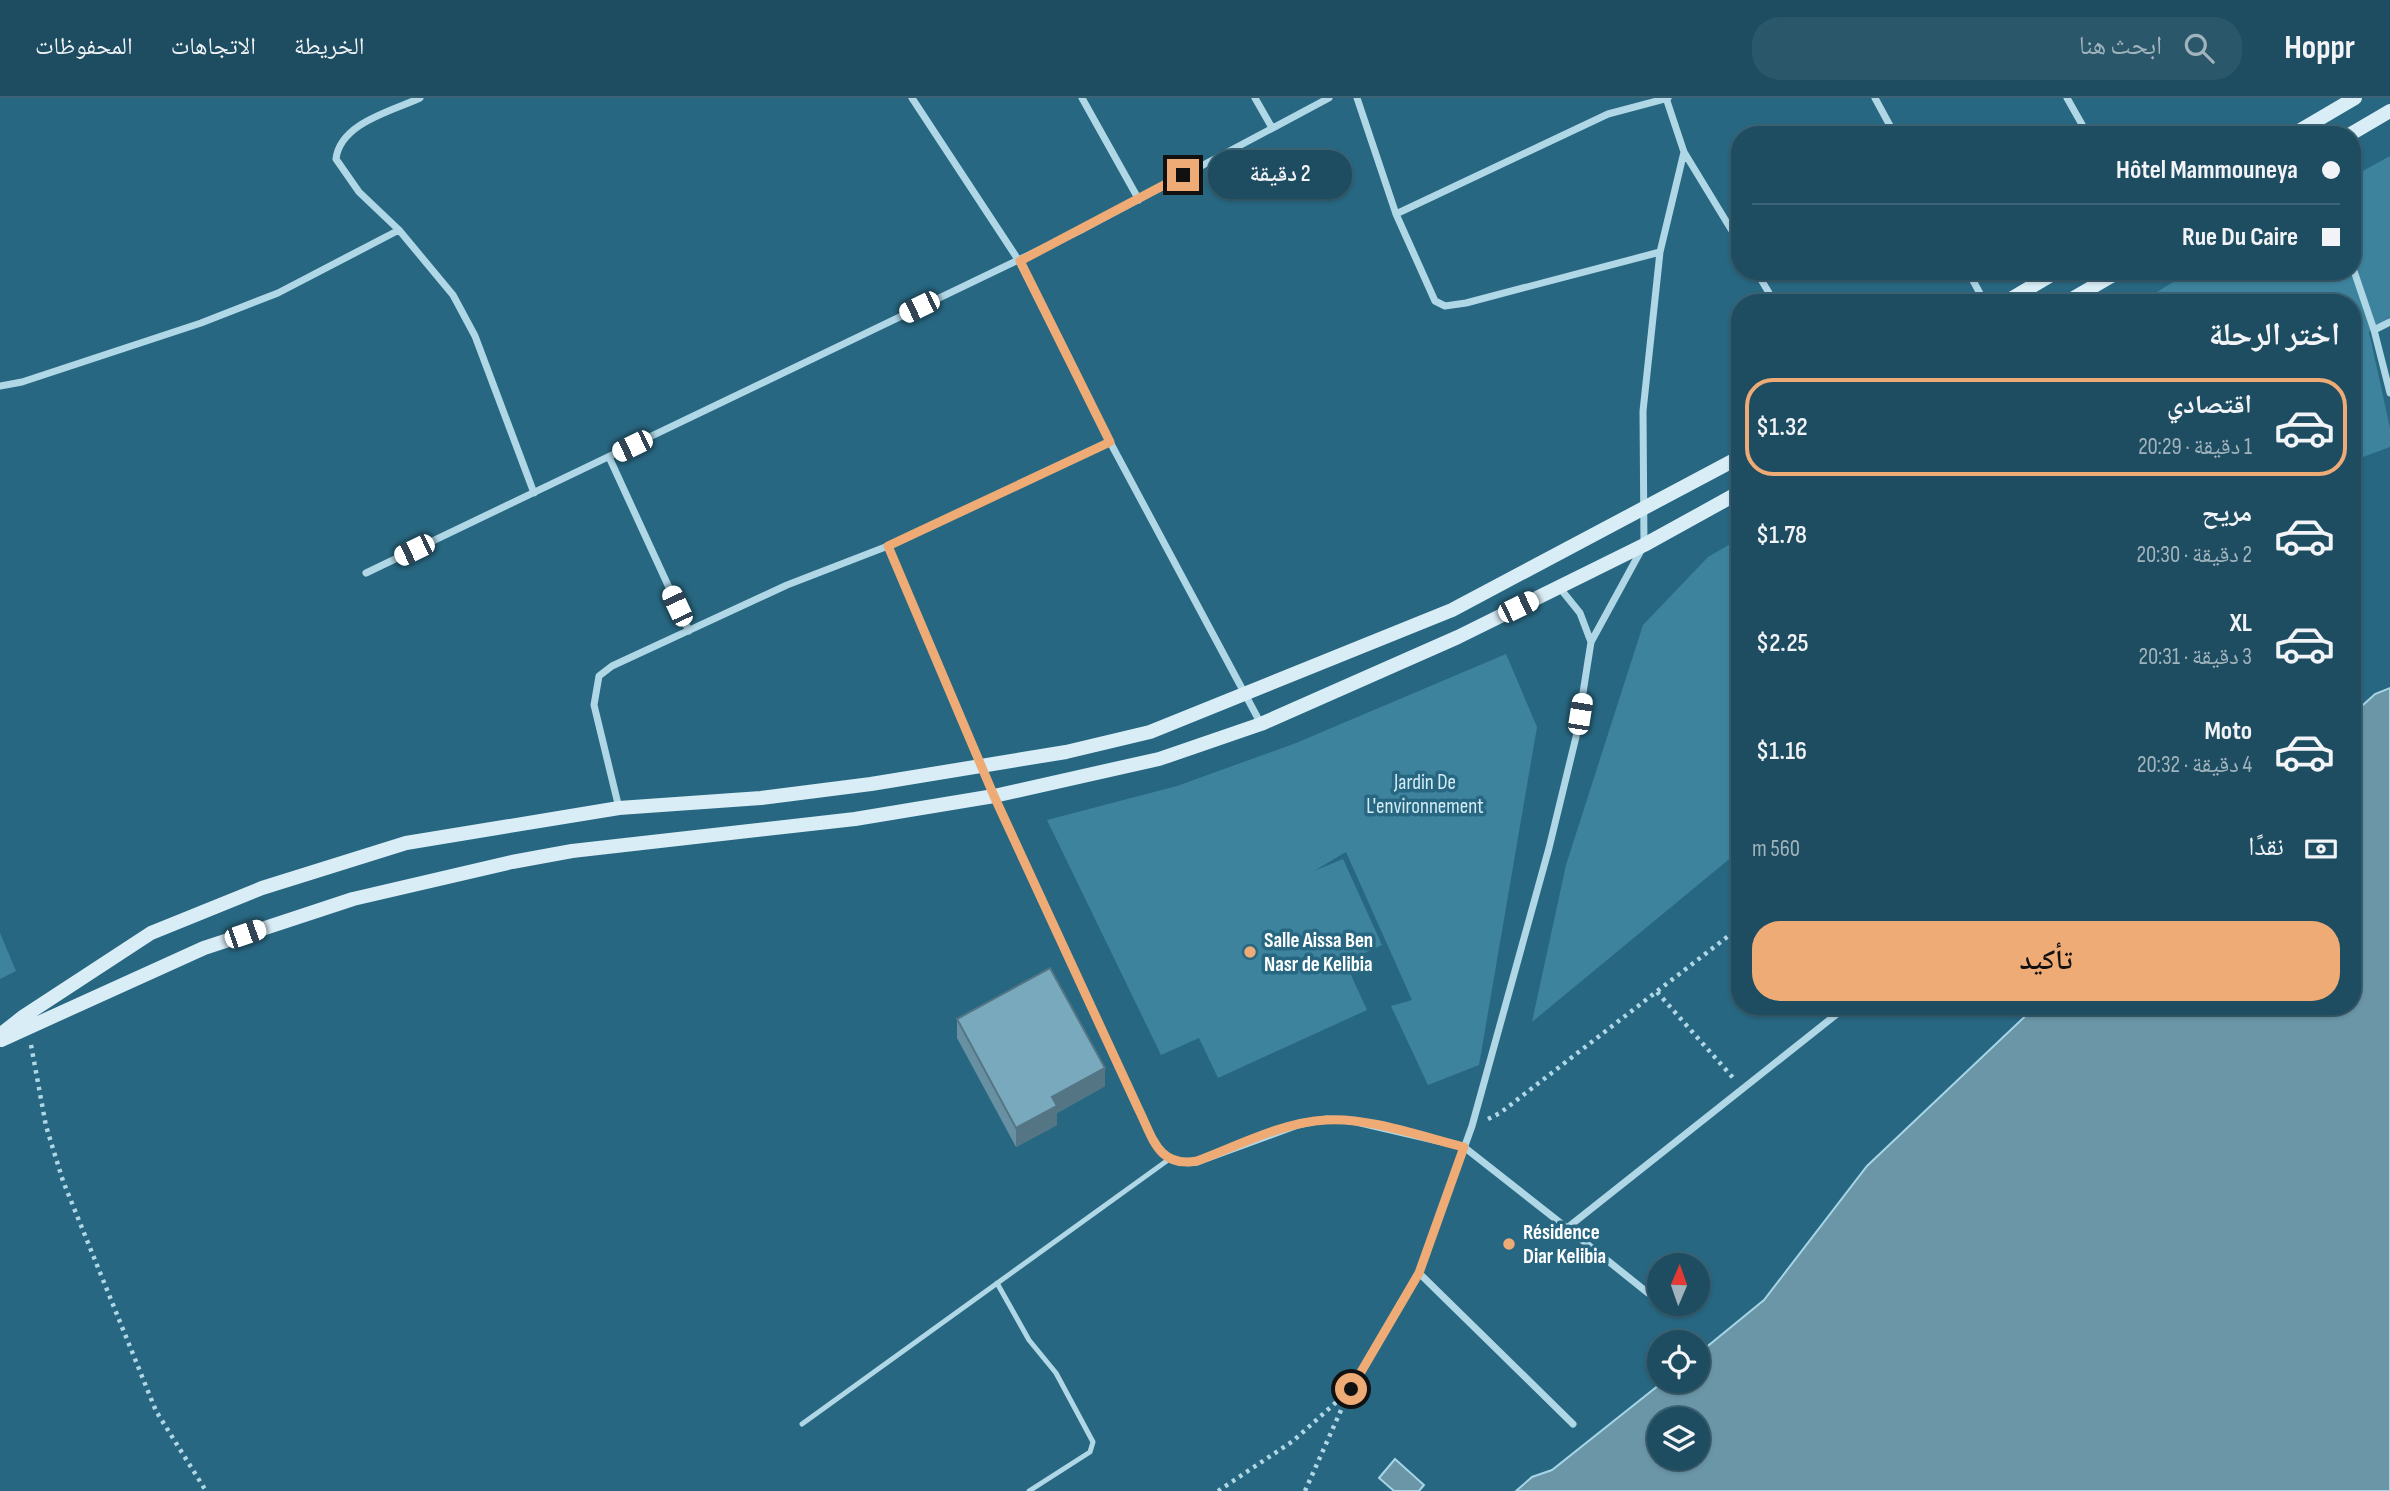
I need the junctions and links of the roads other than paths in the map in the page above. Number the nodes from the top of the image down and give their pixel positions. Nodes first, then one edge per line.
1 (420, 98) edge
2 (912, 98) edge
3 (1082, 98) edge
4 (1255, 98) edge
5 (1329, 98) edge
6 (1357, 98) edge
7 (1667, 98) edge
8 (1875, 98) edge
9 (2067, 98) edge
10 (2355, 98) edge
11 (2390, 111) edge
12 (1271, 126) junction
13 (1890, 126) edge
14 (2083, 126) edge
15 (2307, 126) edge
16 (2361, 128) edge
17 (1684, 152) junction
18 (1139, 200) junction
19 (1396, 214) junction
20 (1731, 229) edge
21 (398, 230) junction
22 (1660, 252) junction
23 (1020, 261) junction
24 (2043, 280) edge
25 (2105, 280) edge
26 (2357, 280) edge
27 (2019, 294) edge
28 (2080, 294) edge
29 (2390, 322) edge
30 (2374, 330) junction
31 (0, 386) edge
32 (2390, 393) edge
33 (1110, 442) junction
34 (609, 457) junction
35 (1731, 462) edge
36 (534, 493) junction
37 (1731, 497) edge
38 (1645, 509) junction
39 (1644, 545) junction
40 (888, 546) junction
41 (366, 573) dead end
42 (1559, 587) junction
43 (689, 631) junction
44 (1591, 642) junction
45 (1247, 695) junction
46 (1261, 723) junction
47 (981, 766) junction
48 (994, 796) junction
49 (619, 808) junction
50 (1834, 1015) edge
51 (0, 1035) edge
52 (0, 1041) edge
53 (1464, 1147) junction
54 (1167, 1160) junction
55 (1567, 1228) junction
56 (1419, 1273) junction
57 (997, 1283) junction
58 (1647, 1292) edge
59 (1351, 1389) road end
60 (1573, 1423) dead end
61 (802, 1424) dead end
62 (1029, 1491) edge

1 - 21 street
2 - 23 street
3 - 18 street
4 - 12 street
5 - 12 street
6 - 19 street
7 - 17 street
7 - 19 street
8 - 13 street
9 - 14 street
10 - 15 main road
11 - 16 main road
12 - 18 street
17 - 20 street
17 - 22 street
18 - 23 street
19 - 22 street
21 - 31 street
21 - 36 street
22 - 38 street
23 - 33 street
23 - 34 street
24 - 27 main road
25 - 28 main road
26 - 30 street
29 - 30 street
30 - 32 street
33 - 40 street
33 - 45 street
34 - 36 street
34 - 43 street
35 - 38 main road
36 - 41 street
37 - 39 main road
38 - 39 street
38 - 45 main road
39 - 42 main road
39 - 44 street
40 - 43 street
40 - 47 street
42 - 44 street
42 - 46 main road
43 - 49 street
44 - 53 street
45 - 46 street
45 - 47 main road
46 - 48 main road
47 - 48 street
47 - 49 main road
48 - 52 main road
48 - 54 street
49 - 51 main road
50 - 55 street
53 - 54 street
53 - 55 street
53 - 56 street
54 - 57 lane
55 - 58 street
56 - 59 street
56 - 60 street
57 - 61 lane
57 - 62 lane

